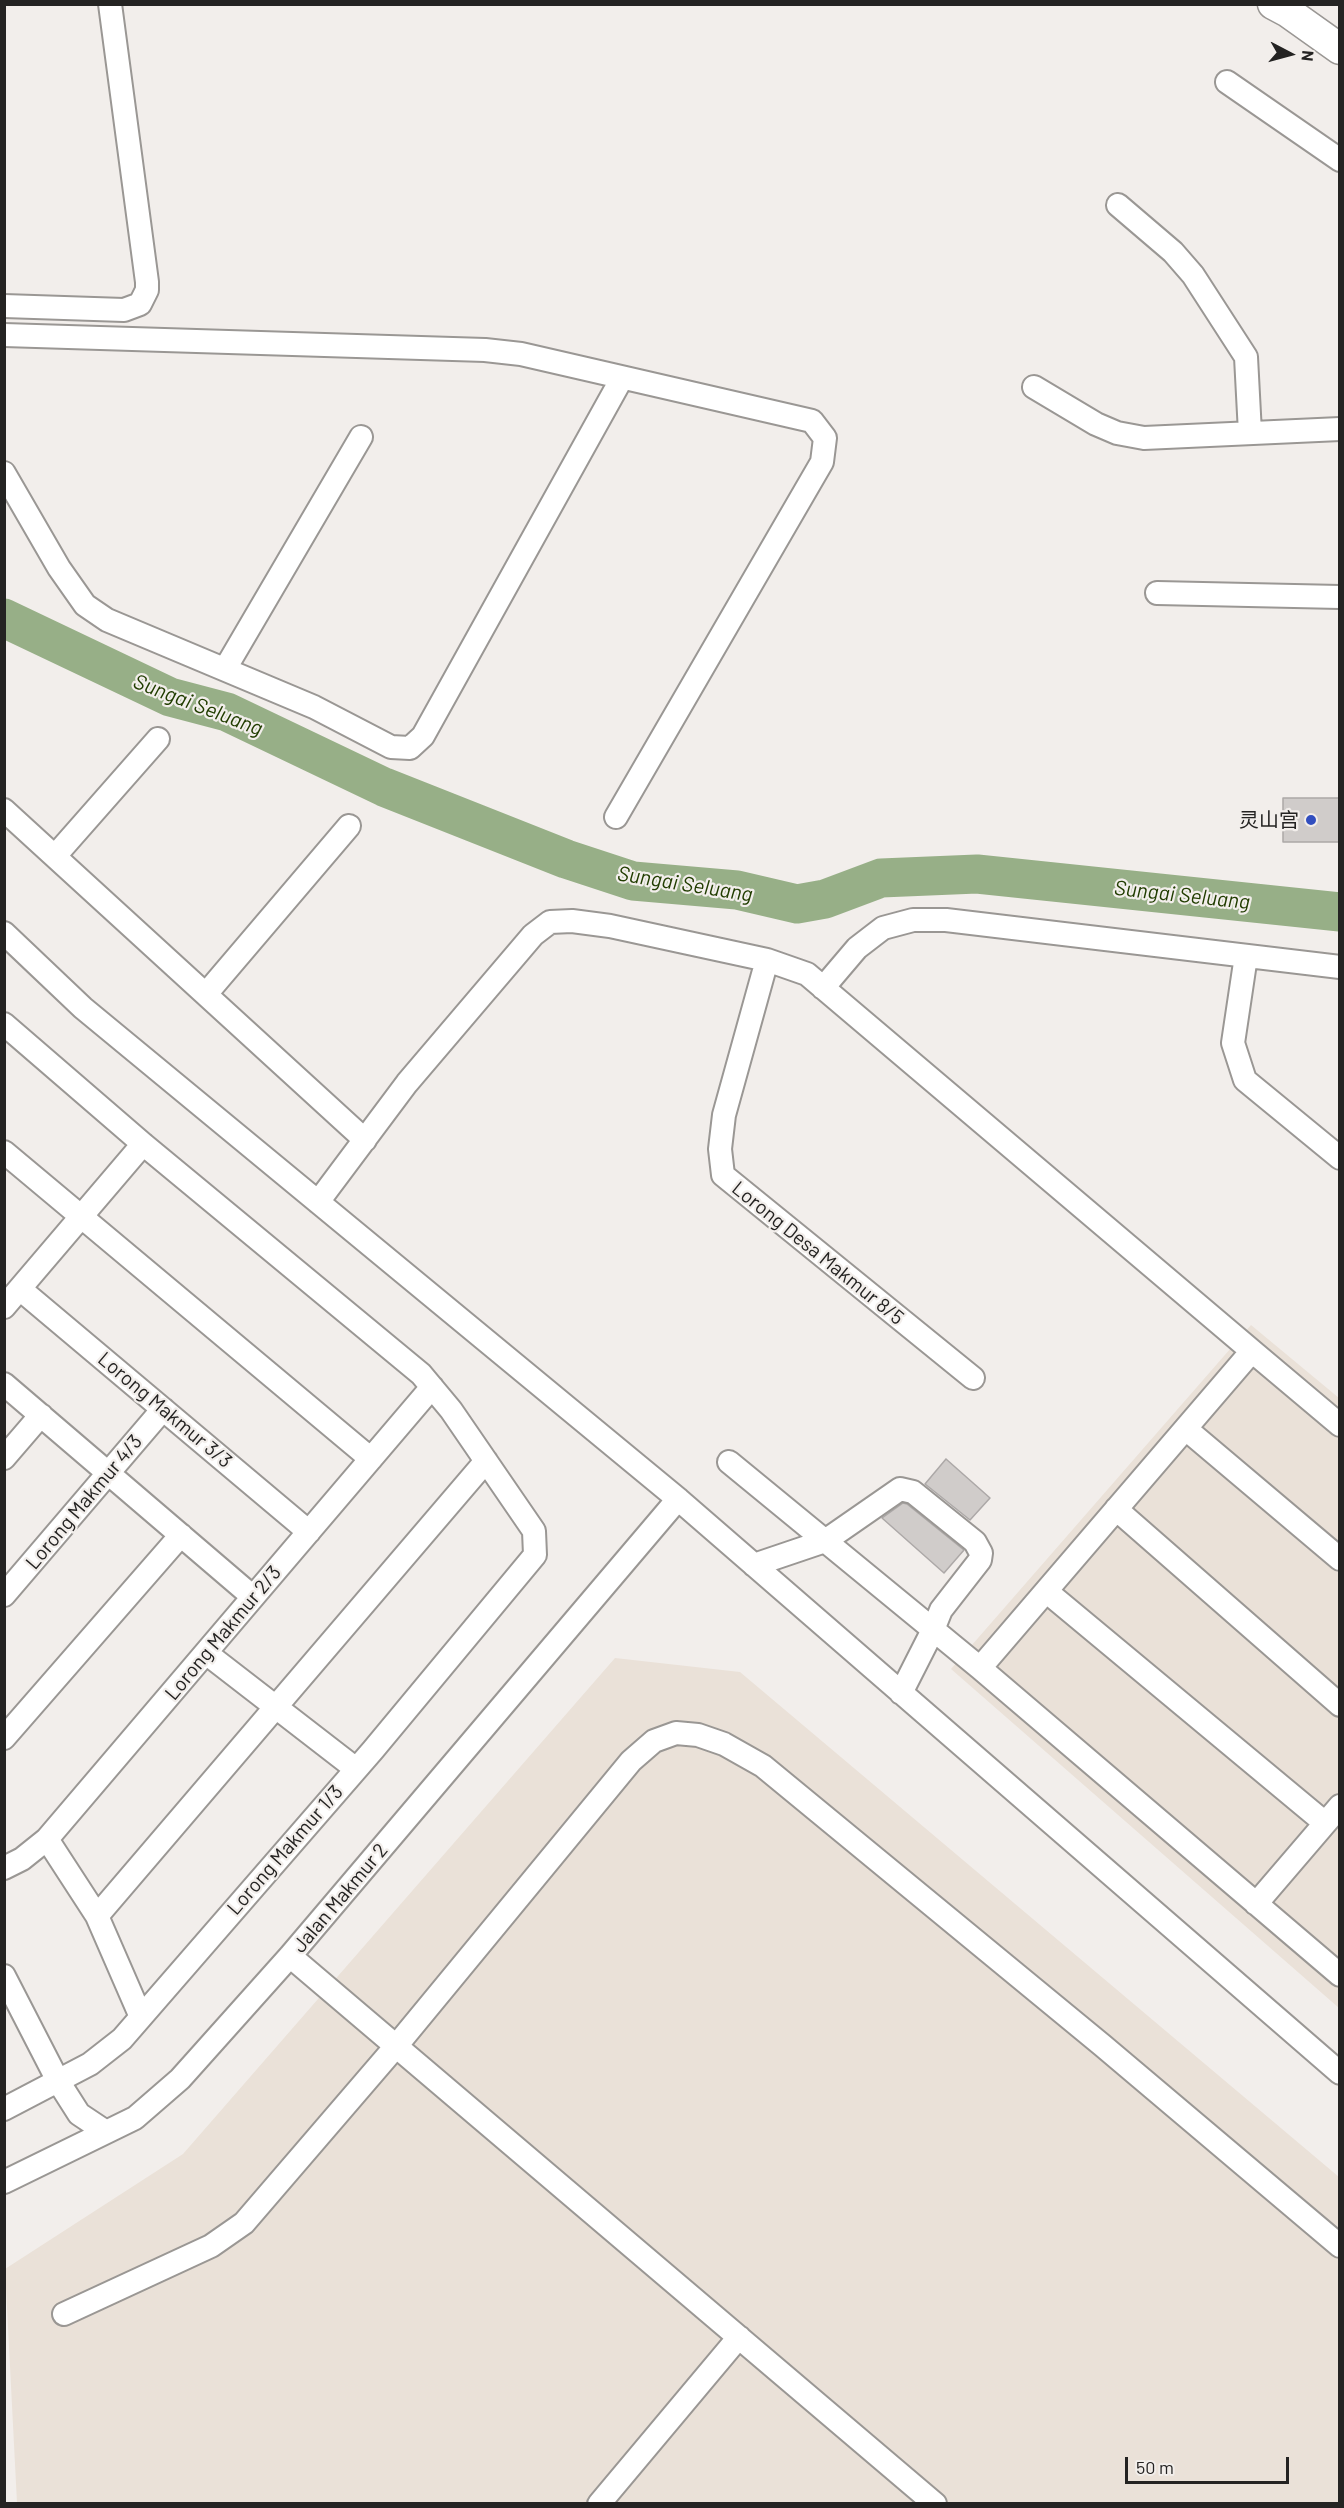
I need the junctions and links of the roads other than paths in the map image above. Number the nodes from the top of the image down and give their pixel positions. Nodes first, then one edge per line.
1 (110, 4) edge
2 (1273, 4) edge
3 (1340, 49) edge
4 (1227, 82) dead end
5 (1340, 160) edge
6 (1118, 205) dead end
7 (4, 306) edge
8 (4, 334) edge
9 (622, 378) junction
10 (1034, 387) dead end
11 (1340, 429) edge
12 (1250, 433) junction
13 (361, 437) dead end
14 (4, 473) edge
15 (1157, 593) dead end
16 (1340, 597) edge
17 (225, 669) junction
18 (158, 739) dead end
19 (4, 810) edge
20 (616, 817) dead end
21 (349, 826) dead end
22 (55, 856) junction
23 (4, 933) edge
24 (1246, 956) junction
25 (767, 960) junction
26 (1340, 967) edge
27 (823, 988) junction
28 (206, 994) junction
29 (4, 1024) edge
30 (365, 1140) junction
31 (143, 1144) junction
32 (6, 1156) edge
33 (1340, 1158) edge
34 (318, 1202) junction
35 (81, 1217) junction
36 (20, 1288) junction
37 (4, 1307) edge
38 (1252, 1351) junction
39 (973, 1378) dead end
40 (4, 1384) edge
41 (432, 1387) junction
42 (163, 1409) junction
43 (41, 1415) junction
44 (1340, 1425) edge
45 (1186, 1429) junction
46 (4, 1458) edge
47 (371, 1459) junction
48 (486, 1461) junction
49 (729, 1462) dead end
50 (109, 1472) junction
51 (678, 1498) junction
52 (1116, 1509) junction
53 (309, 1532) junction
54 (181, 1535) junction
55 (825, 1541) junction
56 (1340, 1559) edge
57 (754, 1565) junction
58 (1046, 1591) junction
59 (4, 1595) edge
60 (253, 1597) junction
61 (933, 1630) junction
62 (206, 1653) junction
63 (980, 1668) junction
64 (901, 1693) junction
65 (1340, 1705) edge
66 (276, 1709) junction
67 (4, 1738) edge
68 (356, 1769) junction
69 (1340, 1806) edge
70 (1325, 1823) junction
71 (47, 1839) junction
72 (4, 1868) edge
73 (1257, 1904) junction
74 (97, 1916) junction
75 (290, 1956) junction
76 (1340, 1975) edge
77 (4, 1976) edge
78 (141, 2017) junction
79 (397, 2045) junction
80 (1340, 2073) edge
81 (58, 2081) junction
82 (4, 2109) edge
83 (106, 2132) junction
84 (4, 2182) edge
85 (1340, 2246) edge
86 (64, 2314) dead end
87 (739, 2337) junction
88 (599, 2504) edge
89 (935, 2504) edge

1 - 7 street
2 - 3 main road
4 - 5 street
6 - 12 street
8 - 9 street
9 - 17 street
9 - 20 street
10 - 12 street
11 - 12 street
13 - 17 street
14 - 17 street
15 - 16 street
18 - 22 street
19 - 22 street
21 - 28 street
22 - 28 street
23 - 34 street
24 - 26 street
24 - 27 street
24 - 33 street
25 - 27 street
25 - 30 street
25 - 39 street, Lorong Desa Makmur 8/5
27 - 38 street
28 - 30 street
29 - 31 street
30 - 34 street
31 - 35 street
31 - 41 street
32 - 35 street
34 - 51 street
35 - 36 street
35 - 47 street
36 - 37 street
36 - 42 street, Lorong Makmur 3/3
38 - 44 street
38 - 45 street
40 - 43 street
41 - 47 street, Lorong Makmur 2/3
41 - 48 street
42 - 50 street, Lorong Makmur 4/3
42 - 53 street, Lorong Makmur 3/3
43 - 46 street
43 - 50 street
45 - 52 street
45 - 56 street
47 - 53 street, Lorong Makmur 2/3
48 - 66 street
48 - 68 street, Lorong Makmur 1/3
49 - 55 street
50 - 54 street
50 - 59 street, Lorong Makmur 4/3
51 - 57 street
51 - 75 street, Jalan Makmur 2
52 - 58 street
52 - 65 street
53 - 60 street, Lorong Makmur 2/3
54 - 60 street
54 - 67 street
55 - 57 street
55 - 61 street
55 - 61 street
57 - 64 street
58 - 63 street
58 - 70 street
60 - 62 street, Lorong Makmur 2/3
61 - 63 street
61 - 64 street
62 - 66 street
62 - 71 street, Lorong Makmur 2/3
63 - 73 street
64 - 80 street
66 - 68 street
66 - 74 street
68 - 78 street, Lorong Makmur 1/3
69 - 70 street
70 - 73 street
71 - 72 street, Lorong Makmur 2/3
71 - 74 street
73 - 76 street
74 - 78 street
75 - 79 street
75 - 83 street, Jalan Makmur 2
77 - 81 street
78 - 81 street, Lorong Makmur 1/3
79 - 85 street
79 - 86 street
79 - 87 street
81 - 82 street, Lorong Makmur 1/3
81 - 83 street
83 - 84 street, Jalan Makmur 2
87 - 88 street
87 - 89 street

